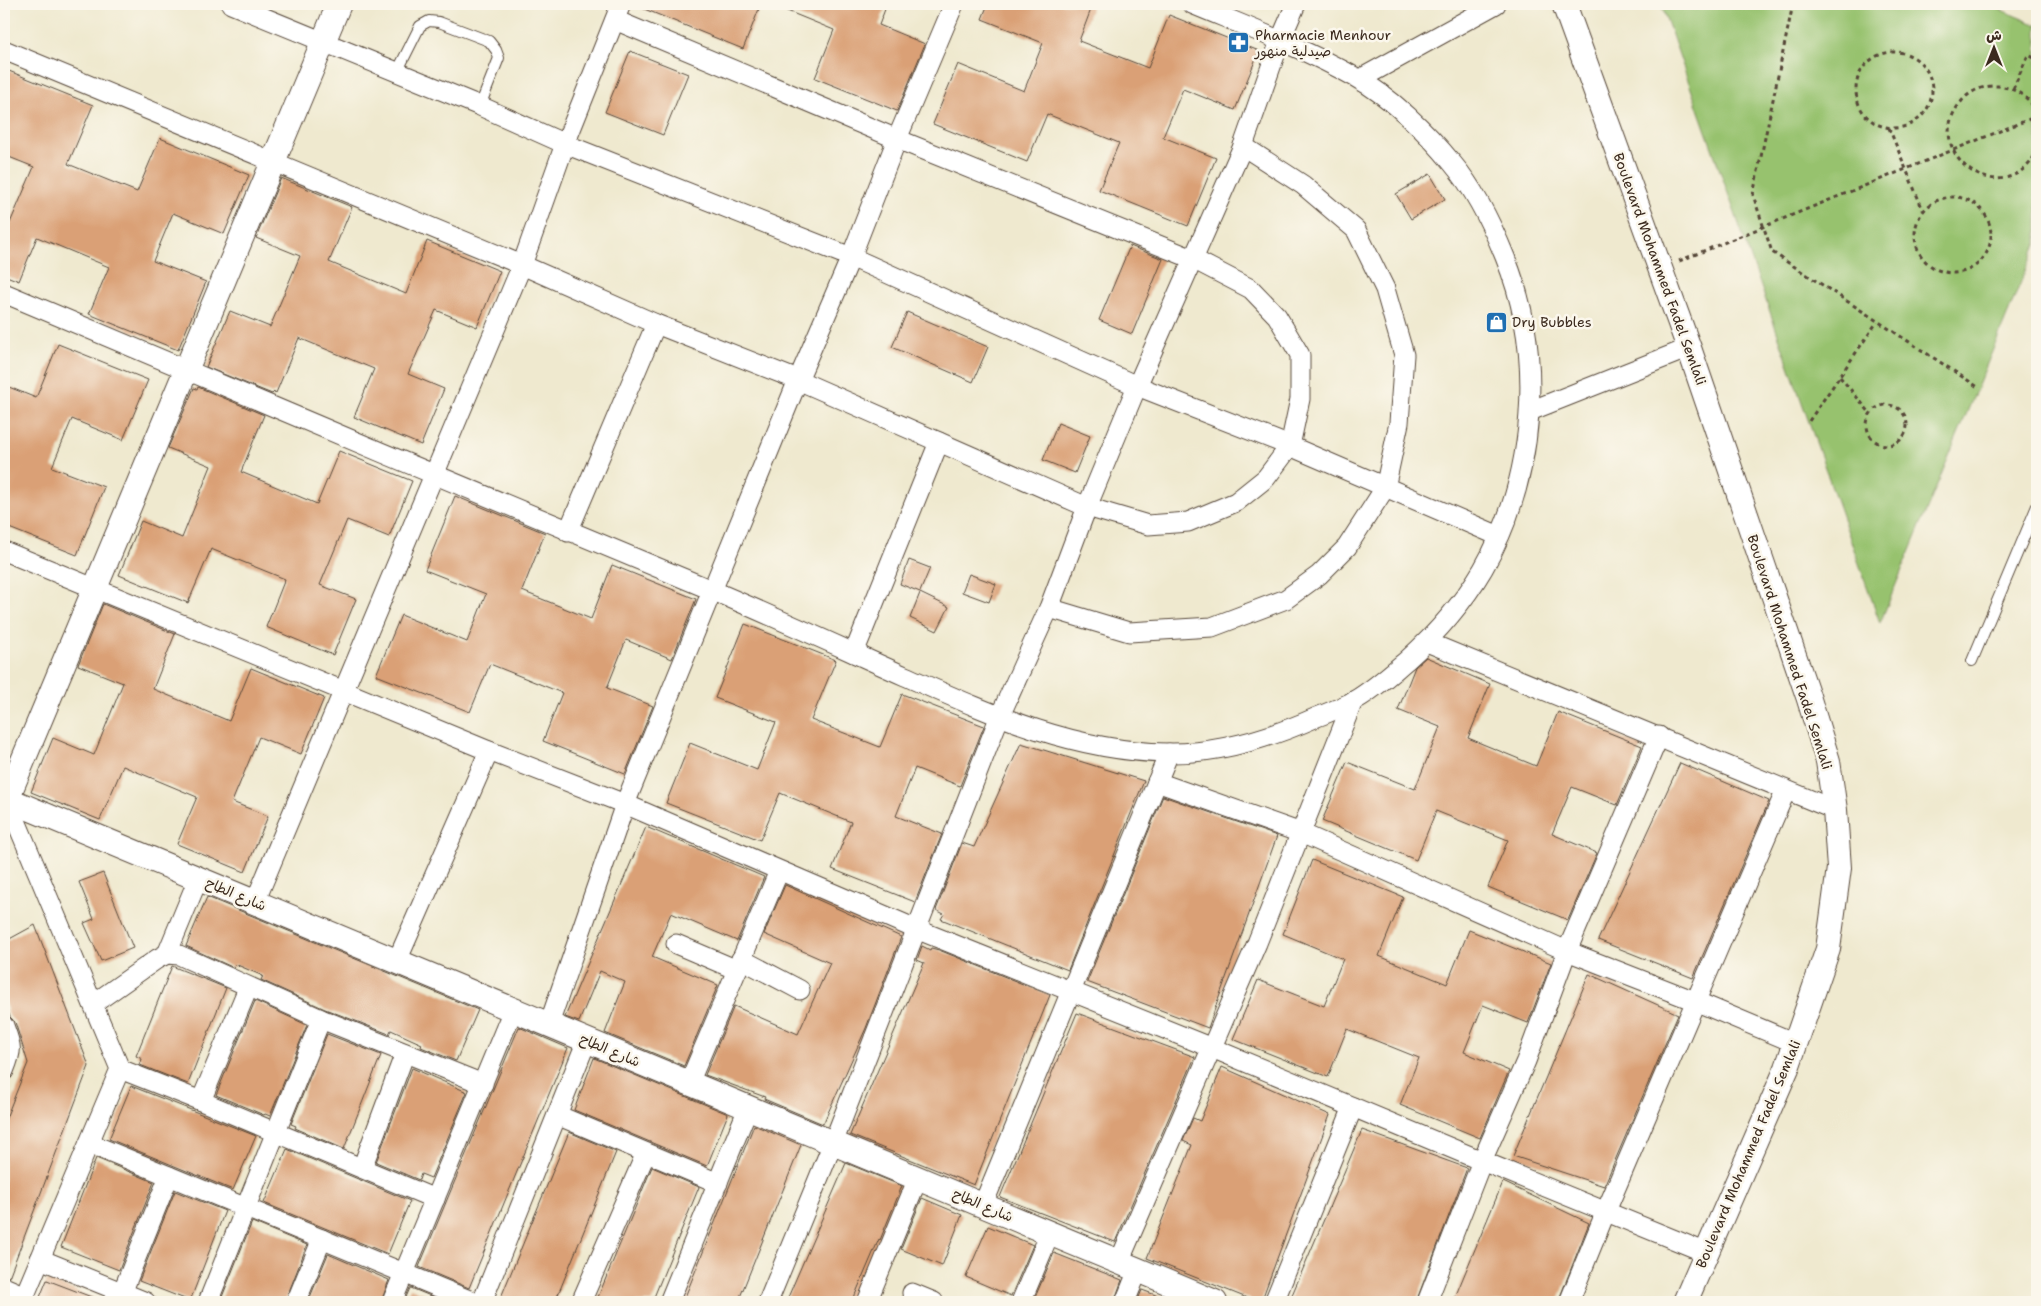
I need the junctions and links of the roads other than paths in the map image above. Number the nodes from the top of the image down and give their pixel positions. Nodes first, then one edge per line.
1 (231, 4) edge
2 (338, 4) edge
3 (954, 4) edge
4 (1192, 4) edge
5 (1296, 4) edge
6 (1496, 4) edge
7 (1564, 4) edge
8 (618, 12) edge
9 (1280, 41) junction
10 (322, 42) junction
11 (4, 50) edge
12 (397, 72) junction
13 (1360, 79) junction
14 (480, 106) junction
15 (897, 139) junction
16 (565, 144) junction
17 (1243, 146) junction
18 (273, 162) junction
19 (851, 257) junction
20 (1192, 258) junction
21 (522, 265) junction
22 (4, 293) edge
23 (656, 324) junction
24 (1688, 348) junction
25 (186, 370) junction
26 (798, 380) junction
27 (1137, 386) junction
28 (1530, 411) junction
29 (939, 442) junction
30 (1290, 446) junction
31 (434, 475) junction
32 (1385, 488) junction
33 (2037, 506) edge
34 (1087, 507) junction
35 (568, 532) junction
36 (1499, 536) junction
37 (4, 551) edge
38 (95, 589) junction
39 (712, 591) junction
40 (1049, 608) junction
41 (1427, 642) junction
42 (854, 653) junction
43 (1972, 661) dead end
44 (344, 691) junction
45 (1354, 701) junction
46 (999, 718) junction
47 (1659, 736) junction
48 (489, 751) junction
49 (1169, 753) junction
50 (1157, 782) junction
51 (1786, 790) junction
52 (4, 799) edge
53 (625, 804) junction
54 (1835, 810) junction
55 (1301, 833) junction
56 (779, 870) junction
57 (198, 879) junction
58 (255, 902) junction
59 (916, 929) junction
60 (676, 944) dead end
61 (1567, 951) junction
62 (167, 954) junction
63 (397, 961) junction
64 (739, 965) junction
65 (248, 988) junction
66 (800, 990) dead end
67 (1071, 991) junction
68 (1696, 1001) junction
69 (93, 1004) junction
70 (513, 1010) junction
71 (321, 1019) junction
72 (549, 1024) junction
73 (4, 1026) edge
74 (587, 1040) junction
75 (1795, 1043) junction
76 (1212, 1048) junction
77 (405, 1053) junction
78 (120, 1069) junction
79 (4, 1071) edge
80 (689, 1083) junction
81 (482, 1084) junction
82 (201, 1101) junction
83 (1353, 1107) junction
84 (748, 1108) junction
85 (557, 1115) junction
86 (276, 1133) junction
87 (89, 1143) junction
88 (833, 1143) junction
89 (646, 1153) junction
90 (1482, 1162) junction
91 (362, 1168) junction
92 (169, 1176) junction
93 (918, 1178) junction
94 (718, 1183) junction
95 (435, 1199) junction
96 (983, 1205) junction
97 (246, 1208) junction
98 (1606, 1211) junction
99 (1050, 1233) junction
100 (322, 1240) junction
101 (1707, 1253) junction
102 (40, 1260) junction
103 (1128, 1266) junction
104 (404, 1273) junction
105 (4, 1287) edge
106 (122, 1293) junction
107 (912, 1293) dead end
108 (23, 1299) edge
109 (146, 1302) edge
110 (208, 1302) edge
111 (296, 1302) edge
112 (392, 1302) edge
113 (474, 1302) edge
114 (482, 1302) edge
115 (581, 1302) edge
116 (669, 1302) edge
117 (768, 1302) edge
118 (867, 1302) edge
119 (934, 1302) edge
120 (1021, 1302) edge
121 (1125, 1302) edge
122 (1215, 1302) edge
123 (1274, 1302) edge
124 (1427, 1302) edge
125 (1569, 1302) edge
126 (1685, 1302) edge

1 - 10 street
2 - 10 street
3 - 15 street
4 - 9 street
5 - 9 street
6 - 13 street
7 - 24 street, Boulevard Mohammed Fadel Semlali
8 - 15 street
8 - 16 street
9 - 13 street
9 - 17 street
10 - 12 street
10 - 18 street
11 - 18 street
12 - 14 street
12 - 14 lane
13 - 28 street
14 - 16 street
15 - 19 street
15 - 20 street
16 - 19 street
16 - 21 street
17 - 20 street
17 - 32 street
18 - 21 street
18 - 25 street
19 - 26 street
19 - 27 street
20 - 27 street
20 - 30 street
21 - 23 street
21 - 31 street
22 - 25 street
23 - 26 street
23 - 35 street
24 - 28 street
24 - 54 street, Boulevard Mohammed Fadel Semlali
25 - 31 street
25 - 38 street
26 - 29 street
26 - 39 street
27 - 30 street
27 - 34 street
28 - 36 street
29 - 34 street
29 - 42 street
30 - 32 street
30 - 34 street
31 - 35 street
31 - 44 street
32 - 36 street
32 - 40 street
33 - 43 lane
34 - 40 street
35 - 39 street
36 - 41 street
37 - 38 street
38 - 44 street
38 - 52 street
39 - 42 street
39 - 53 street
40 - 46 street
41 - 45 street
41 - 47 street
42 - 46 street
44 - 48 street
44 - 58 street
45 - 49 street
45 - 55 street
46 - 49 street
46 - 59 street
47 - 51 street
47 - 61 street
48 - 53 street
48 - 63 street
49 - 50 street
50 - 55 street
50 - 67 street
51 - 54 street
51 - 68 street
52 - 57 street, شارع الطاح
52 - 69 street
53 - 56 street
53 - 72 street
54 - 75 street, Boulevard Mohammed Fadel Semlali
55 - 61 street
55 - 76 street
56 - 59 street
56 - 64 street
57 - 58 street, شارع الطاح
57 - 62 street
58 - 63 street, شارع الطاح
59 - 67 street
59 - 88 street
60 - 64 street
61 - 68 street
61 - 90 street
62 - 65 street
62 - 69 street
63 - 70 street, شارع الطاح
64 - 66 street
64 - 80 street
65 - 71 street
65 - 82 street
67 - 76 street
67 - 96 street
68 - 75 street
68 - 98 street
69 - 78 street
70 - 72 street, شارع الطاح
70 - 81 street
71 - 77 street
71 - 86 street
72 - 74 street, شارع الطاح
73 - 79 street
74 - 80 street, شارع الطاح
74 - 85 street
75 - 101 street, Boulevard Mohammed Fadel Semlali
76 - 83 street
76 - 103 street
77 - 81 street
77 - 91 street
78 - 82 street
78 - 87 street
80 - 84 street, شارع الطاح
81 - 95 street
82 - 86 street
83 - 90 street
83 - 123 street
84 - 88 street, شارع الطاح
84 - 94 street
85 - 89 street
85 - 114 street
86 - 91 street
86 - 97 street
87 - 92 street
87 - 102 street
88 - 93 street, شارع الطاح
88 - 117 street
89 - 94 street
89 - 115 street
90 - 98 street
90 - 124 street
91 - 95 street
92 - 97 street
92 - 106 street
93 - 96 street, شارع الطاح
93 - 118 street
94 - 116 street
95 - 104 street
96 - 99 street, شارع الطاح
97 - 100 street
97 - 110 street
98 - 101 street
98 - 125 street
99 - 103 street, شارع الطاح
99 - 120 street
100 - 104 street
100 - 111 street
101 - 126 street, Boulevard Mohammed Fadel Semlali
102 - 106 street
102 - 108 street
103 - 121 street
103 - 122 street, شارع الطاح
104 - 112 street
104 - 113 street
105 - 108 street
106 - 109 street
107 - 119 street

